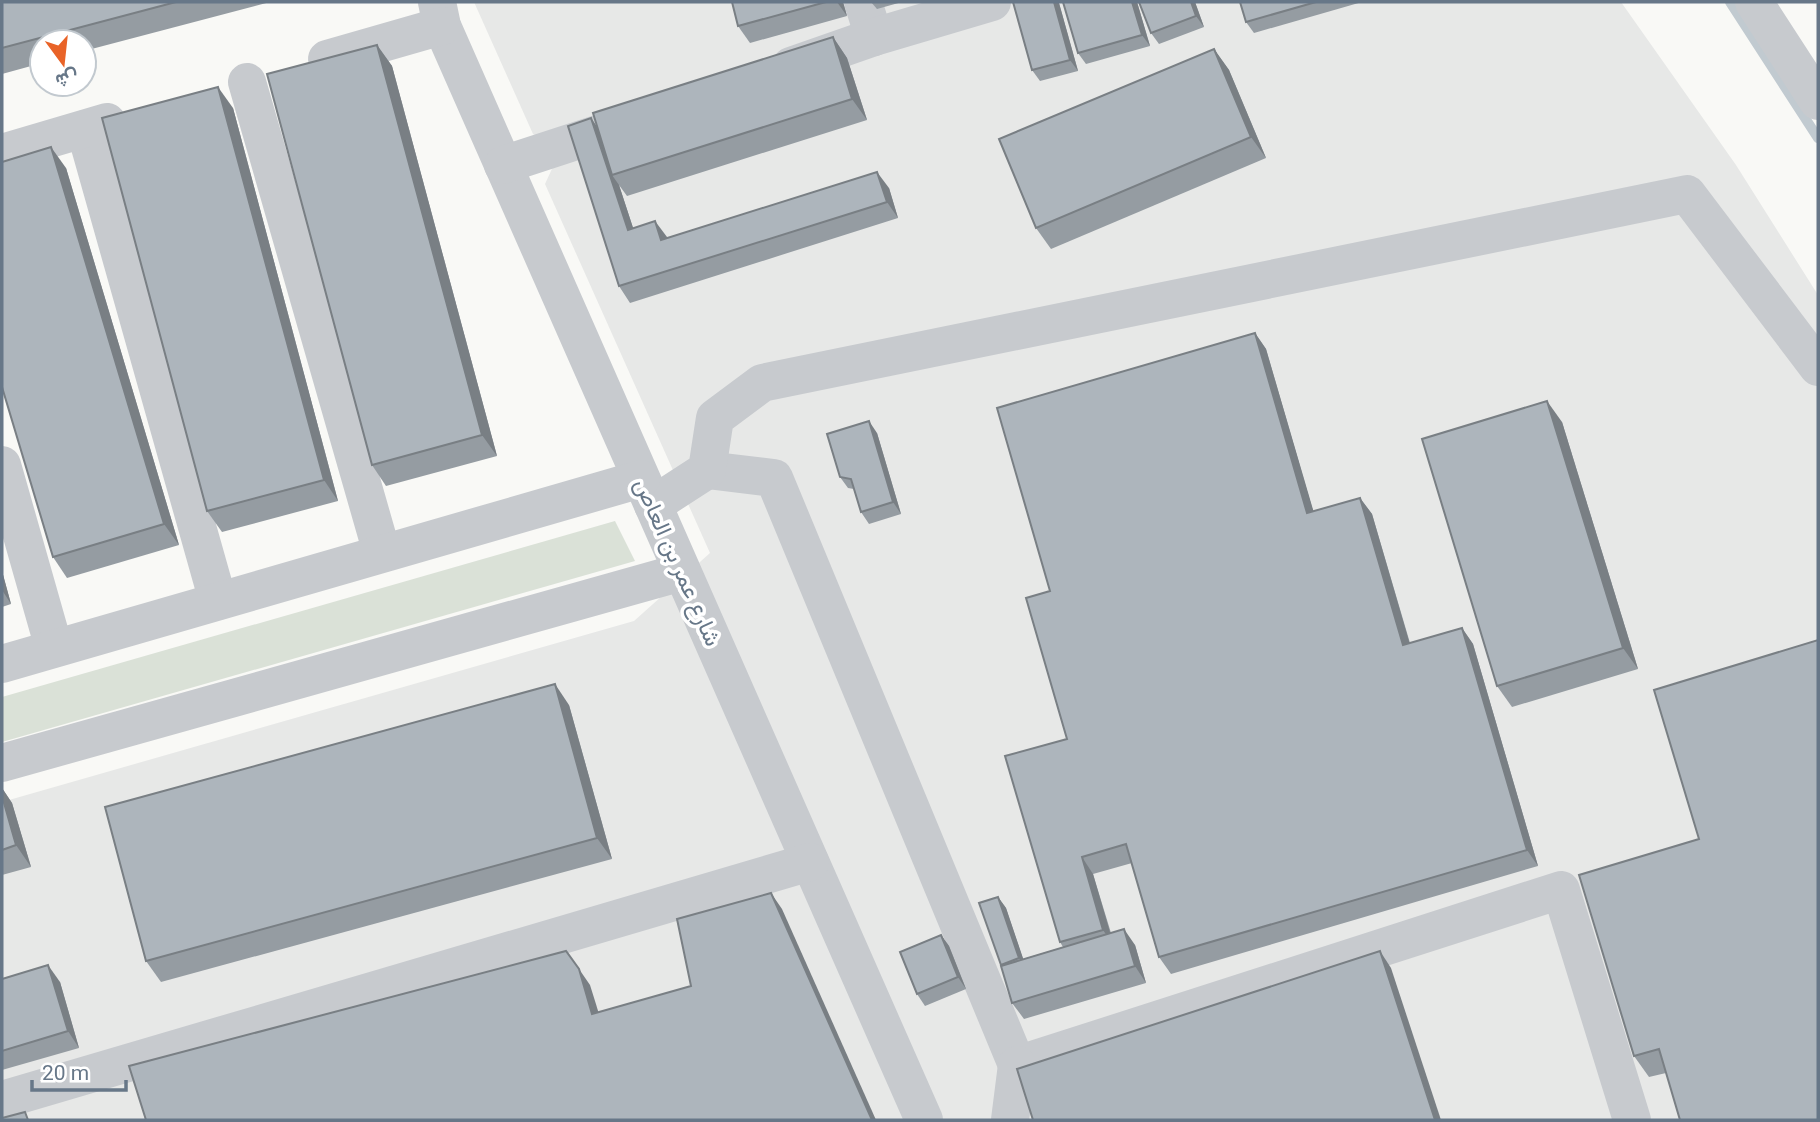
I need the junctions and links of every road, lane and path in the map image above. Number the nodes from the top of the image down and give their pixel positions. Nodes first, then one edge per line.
1 (992, 2) edge
2 (1754, 2) edge
3 (439, 14) edge
4 (869, 19) edge
5 (756, 78) edge
6 (247, 82) junction
7 (209, 93) edge
8 (1818, 101) edge
9 (147, 111) edge
10 (651, 116) edge
11 (85, 129) junction
12 (2, 153) edge
13 (503, 165) junction
14 (1818, 367) edge
15 (2, 465) edge
16 (707, 470) junction
17 (647, 492) junction
18 (382, 553) junction
19 (682, 572) junction
20 (218, 601) junction
21 (54, 648) junction
22 (2, 664) edge
23 (2, 763) edge
24 (810, 862) junction
25 (1017, 1065) junction
26 (2, 1100) edge
27 (924, 1120) edge
28 (1010, 1120) edge
29 (1632, 1120) edge

1 - 4 street
2 - 8 street
3 - 6 street
3 - 13 street, شارع عمر بن العاص
4 - 5 street
6 - 7 street
6 - 18 street
9 - 11 street
10 - 13 street
11 - 12 street
11 - 20 street
13 - 17 street, شارع عمر بن العاص
14 - 16 street
15 - 21 street
16 - 17 street
16 - 25 street
17 - 18 street
17 - 19 street, شارع عمر بن العاص
18 - 20 street
19 - 23 street
19 - 24 street, شارع عمر بن العاص
20 - 21 street
21 - 22 street
24 - 26 street
24 - 27 street, شارع عمر بن العاص
25 - 28 street
25 - 29 street

